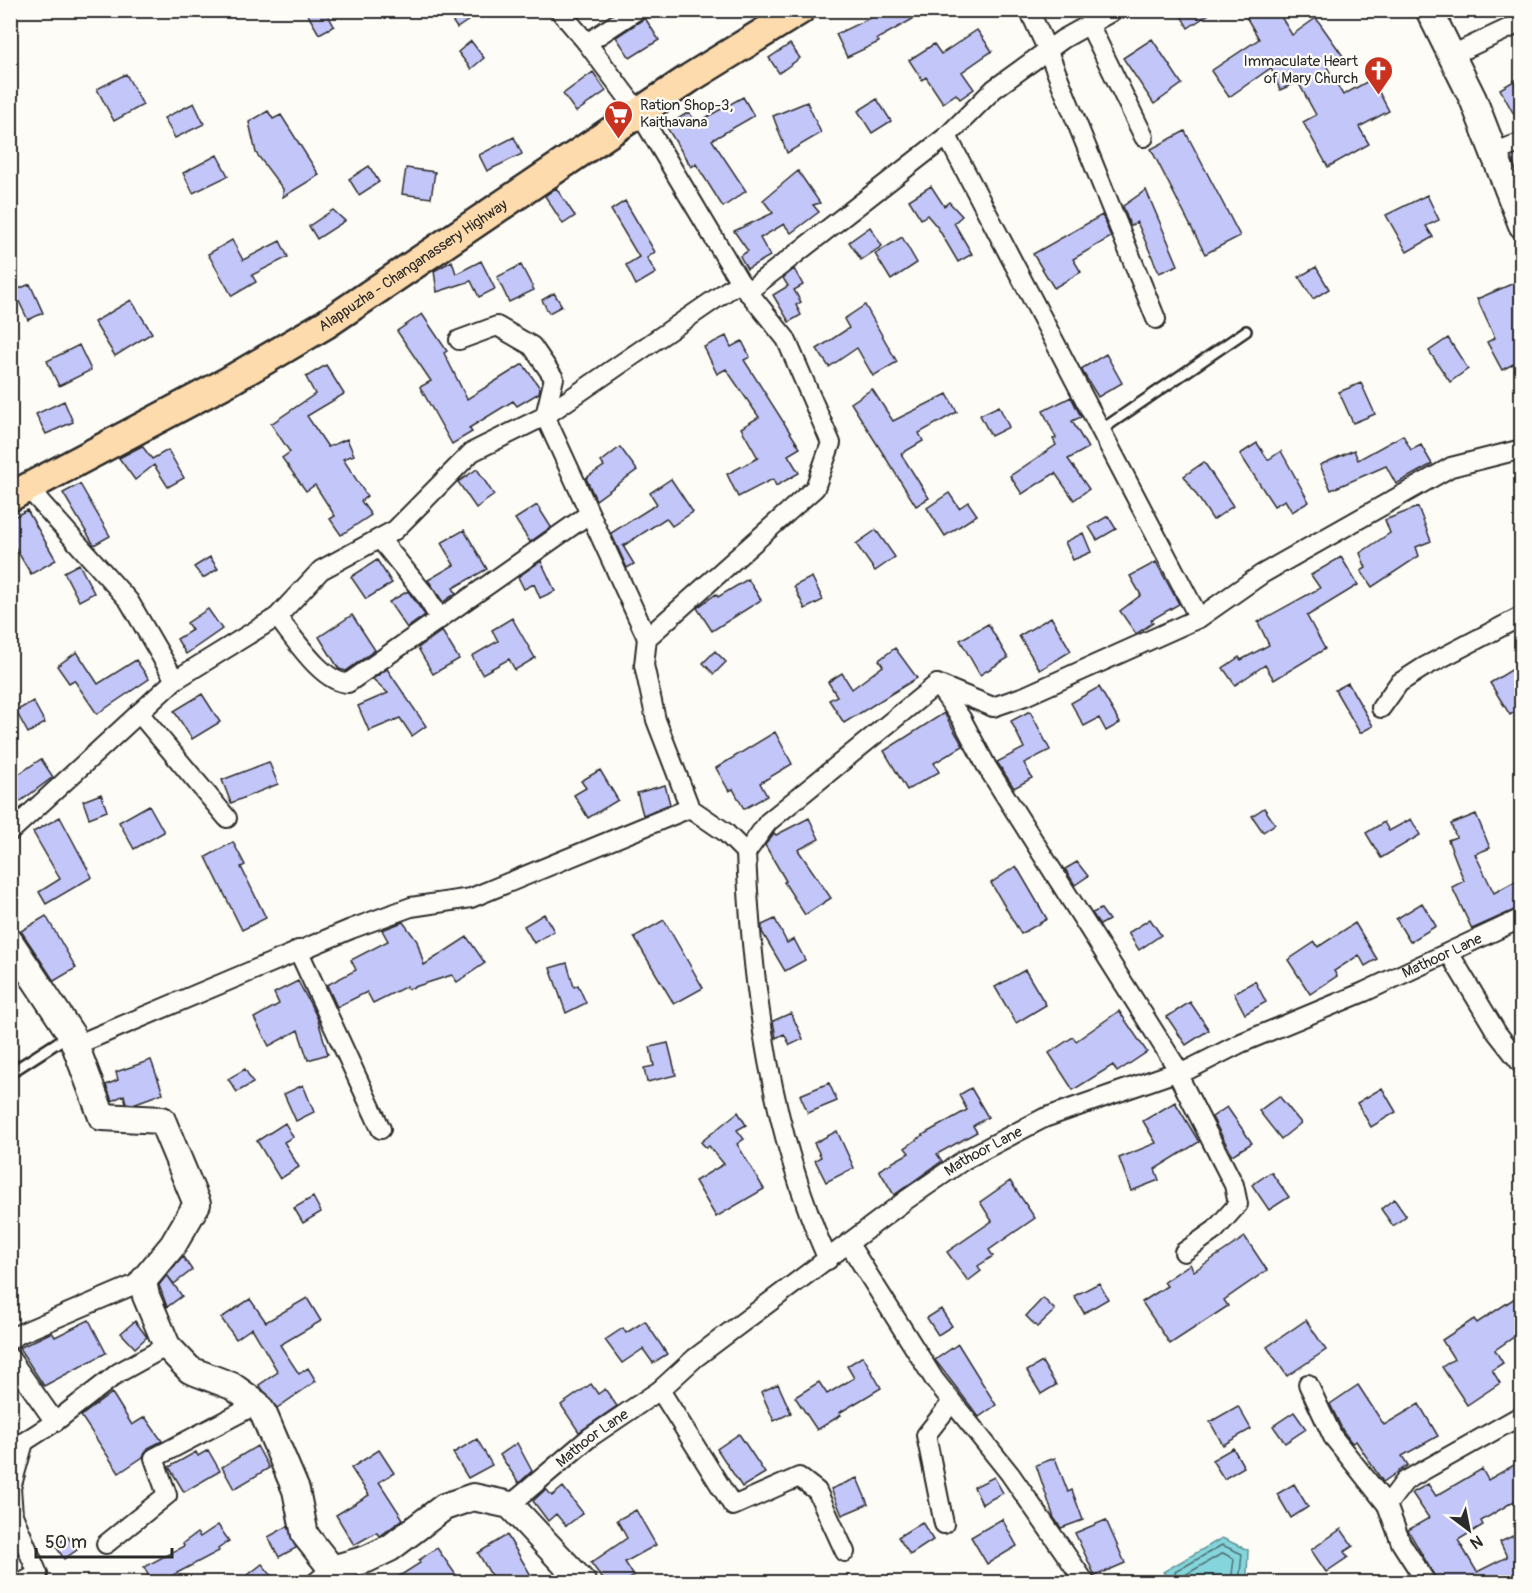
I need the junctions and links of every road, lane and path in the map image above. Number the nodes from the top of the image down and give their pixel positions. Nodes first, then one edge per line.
1 (559, 10) edge
2 (637, 10) edge
3 (800, 10) edge
4 (1029, 10) edge
5 (1115, 10) edge
6 (1429, 10) edge
7 (1521, 22) edge
8 (1089, 24) junction
9 (587, 43) junction
10 (1047, 49) junction
11 (1452, 55) junction
12 (640, 114) junction
13 (946, 136) junction
14 (1144, 137) dead end
15 (1521, 142) edge
16 (1493, 153) junction
17 (1521, 225) edge
18 (743, 287) junction
19 (1156, 319) dead end
20 (1246, 332) dead end
21 (459, 340) dead end
22 (545, 416) junction
23 (1101, 430) junction
24 (1521, 449) edge
25 (19, 493) edge
26 (589, 514) junction
27 (380, 539) junction
28 (1521, 616) edge
29 (277, 617) junction
30 (1199, 618) junction
31 (440, 619) junction
32 (647, 638) junction
33 (175, 680) junction
34 (937, 684) junction
35 (1381, 708) dead end
36 (139, 713) junction
37 (690, 808) junction
38 (227, 818) dead end
39 (10, 832) edge
40 (746, 853) junction
41 (1521, 918) edge
42 (10, 942) edge
43 (298, 950) junction
44 (1449, 953) junction
45 (74, 1040) junction
46 (1521, 1065) edge
47 (10, 1072) edge
48 (1179, 1073) junction
49 (381, 1130) dead end
50 (849, 1244) junction
51 (1184, 1252) dead end
52 (828, 1260) junction
53 (143, 1281) junction
54 (10, 1340) edge
55 (167, 1346) junction
56 (10, 1358) edge
57 (1308, 1384) dead end
58 (660, 1390) junction
59 (952, 1402) junction
60 (257, 1404) junction
61 (1521, 1415) edge
62 (55, 1422) junction
63 (17, 1446) edge
64 (510, 1505) junction
65 (1387, 1505) junction
66 (944, 1524) dead end
67 (106, 1544) dead end
68 (844, 1552) dead end
69 (324, 1576) edge
70 (23, 1582) edge
71 (582, 1582) edge
72 (1084, 1582) edge
73 (1426, 1582) edge

1 - 9 street
2 - 9 street
3 - 12 main road, Alappuzha - Changanassery Highway
4 - 10 street
5 - 8 street
6 - 11 street
7 - 11 street
8 - 10 street
8 - 14 street
9 - 12 street
10 - 13 street
10 - 19 street
11 - 16 street
12 - 18 street
12 - 25 main road, Alappuzha - Changanassery Highway
13 - 18 street
13 - 23 street
15 - 16 street
16 - 17 street
18 - 22 street
18 - 32 street
20 - 23 lane
21 - 22 street
22 - 26 street
22 - 27 street
23 - 30 street
24 - 30 street
25 - 33 street
26 - 31 street
26 - 32 street
27 - 29 street
27 - 31 street
28 - 35 street
29 - 31 street
29 - 33 street
30 - 34 street
32 - 37 street
33 - 36 street
34 - 40 street
34 - 48 street
36 - 38 street
36 - 39 street
37 - 40 street
37 - 43 street
40 - 52 street
41 - 44 street, Mathoor Lane
42 - 45 street
43 - 45 street
43 - 49 street
44 - 46 street
44 - 48 street, Mathoor Lane
45 - 47 lane
45 - 53 street
48 - 50 street, Mathoor Lane
48 - 51 street
50 - 52 street, Mathoor Lane
50 - 59 street
52 - 58 street, Mathoor Lane
53 - 54 street
53 - 55 street
55 - 60 street
55 - 62 street
56 - 62 street
57 - 65 street
58 - 64 street, Mathoor Lane
58 - 68 street
59 - 66 street
59 - 72 street
60 - 67 street
60 - 69 street
61 - 65 street
62 - 63 street
63 - 70 street
64 - 69 street
64 - 71 street
65 - 73 street

